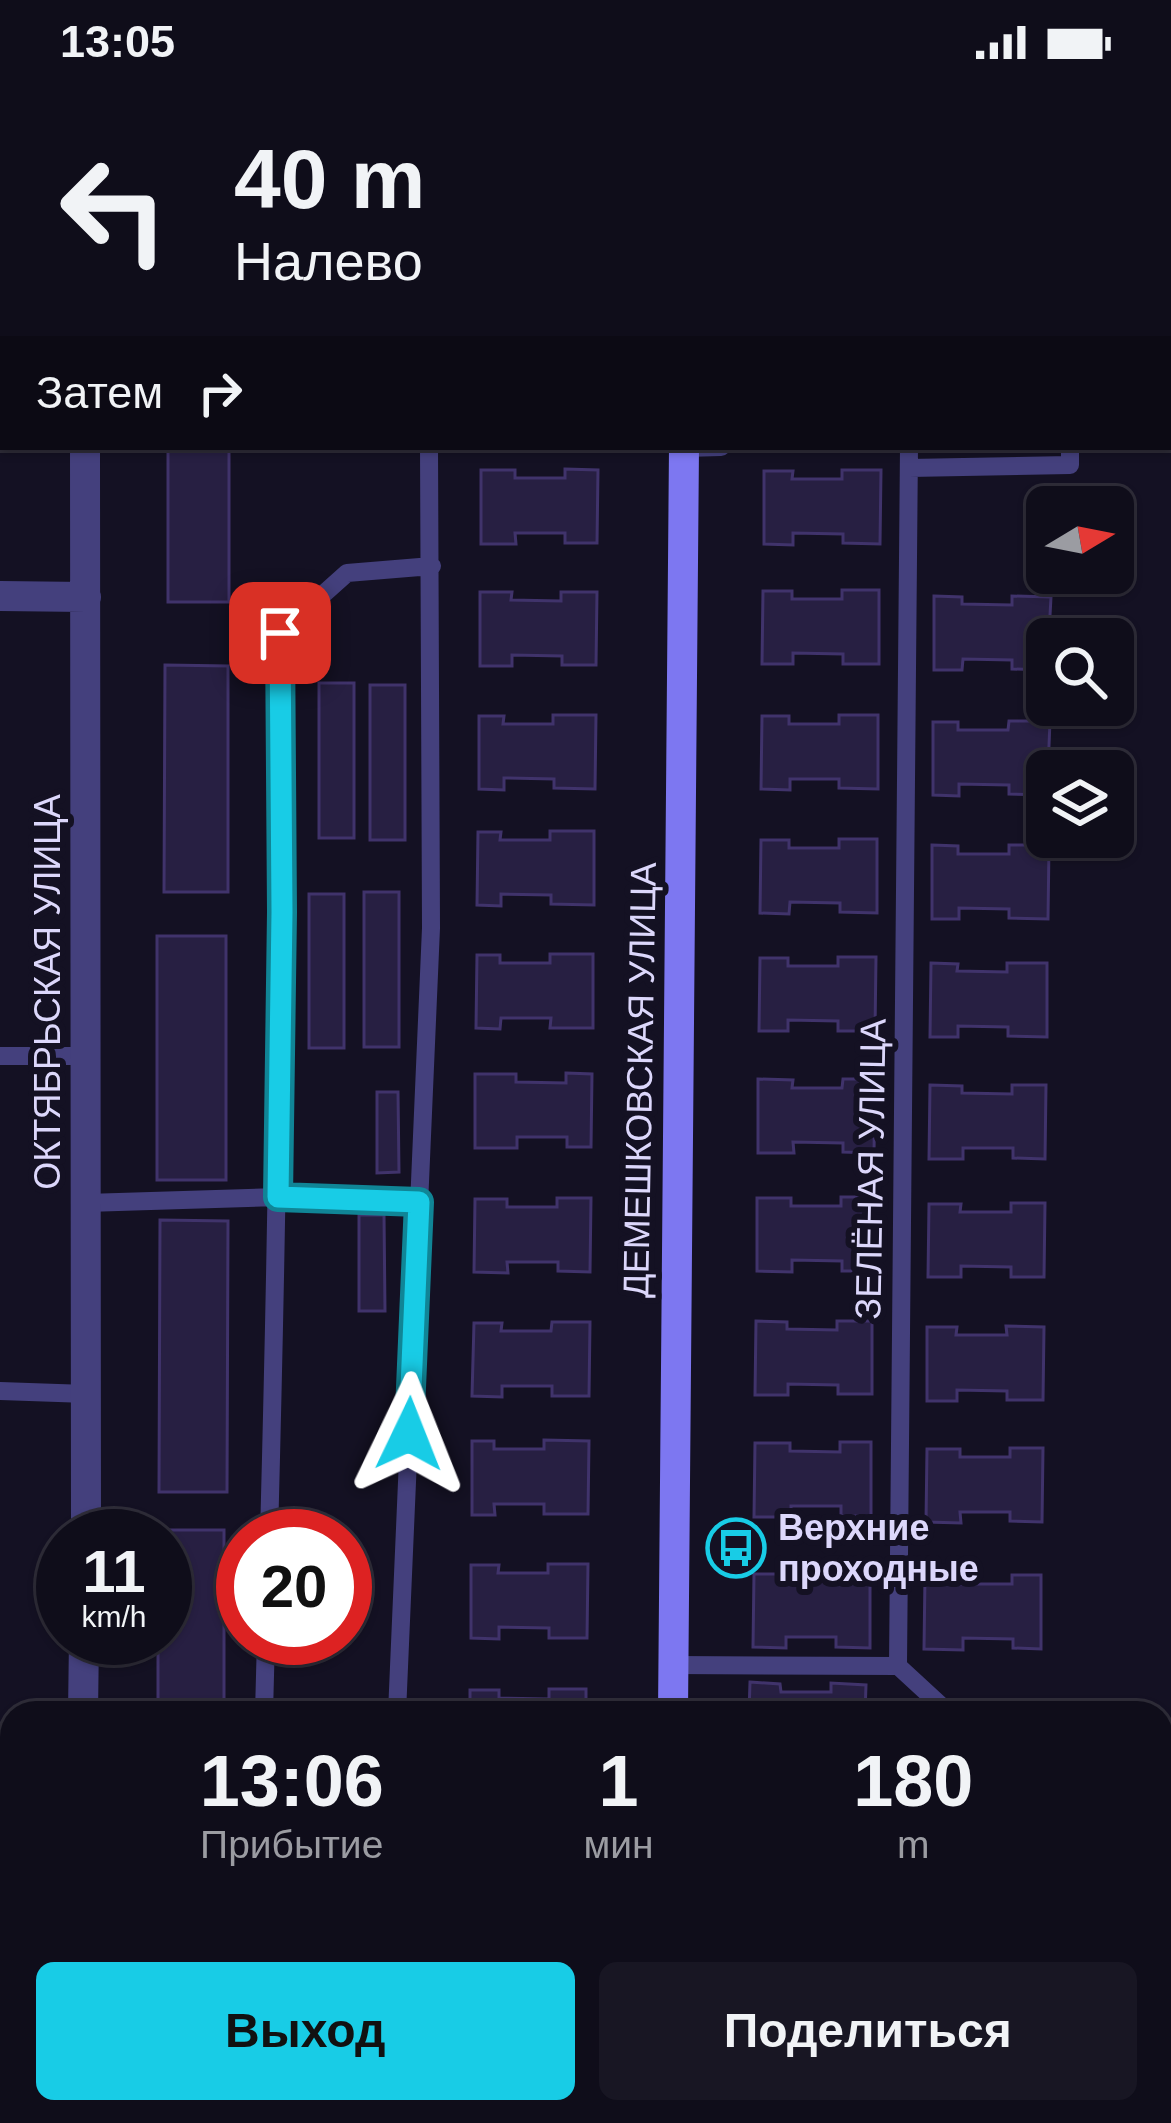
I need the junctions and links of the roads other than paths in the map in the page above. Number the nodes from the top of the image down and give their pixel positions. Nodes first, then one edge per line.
1 (86, 450) edge
2 (429, 450) edge
3 (684, 450) edge
4 (909, 450) edge
5 (1070, 450) edge
6 (909, 468) junction
7 (432, 566) junction
8 (0, 596) edge
9 (86, 597) junction
10 (0, 1056) edge
11 (85, 1056) junction
12 (278, 1197) junction
13 (419, 1202) junction
14 (86, 1203) junction
15 (0, 1391) edge
16 (87, 1394) junction
17 (86, 1509) edge
18 (270, 1509) edge
19 (84, 1665) edge
20 (265, 1665) edge
21 (673, 1665) junction
22 (898, 1666) junction
23 (83, 1701) edge
24 (264, 1701) edge
25 (398, 1701) edge
26 (673, 1701) edge
27 (937, 1701) edge

1 - 9 street, ОКТЯБРЬСКАЯ УЛИЦА
2 - 7 lane
3 - 21 street, ДЕМЕШКОВСКАЯ УЛИЦА
4 - 6 lane, ЗЕЛЁНАЯ УЛИЦА
5 - 6 lane
6 - 22 lane, ЗЕЛЁНАЯ УЛИЦА
7 - 12 lane
7 - 13 lane
8 - 9 street
9 - 11 street, ОКТЯБРЬСКАЯ УЛИЦА
10 - 11 lane
11 - 14 street, ОКТЯБРЬСКАЯ УЛИЦА
12 - 13 lane
12 - 14 lane
12 - 18 lane
13 - 25 lane
14 - 16 street, ОКТЯБРЬСКАЯ УЛИЦА
15 - 16 lane
16 - 17 street, ОКТЯБРЬСКАЯ УЛИЦА
19 - 23 street
20 - 24 lane
21 - 22 lane
21 - 26 street, ДЕМЕШКОВСКАЯ УЛИЦА
22 - 27 lane

